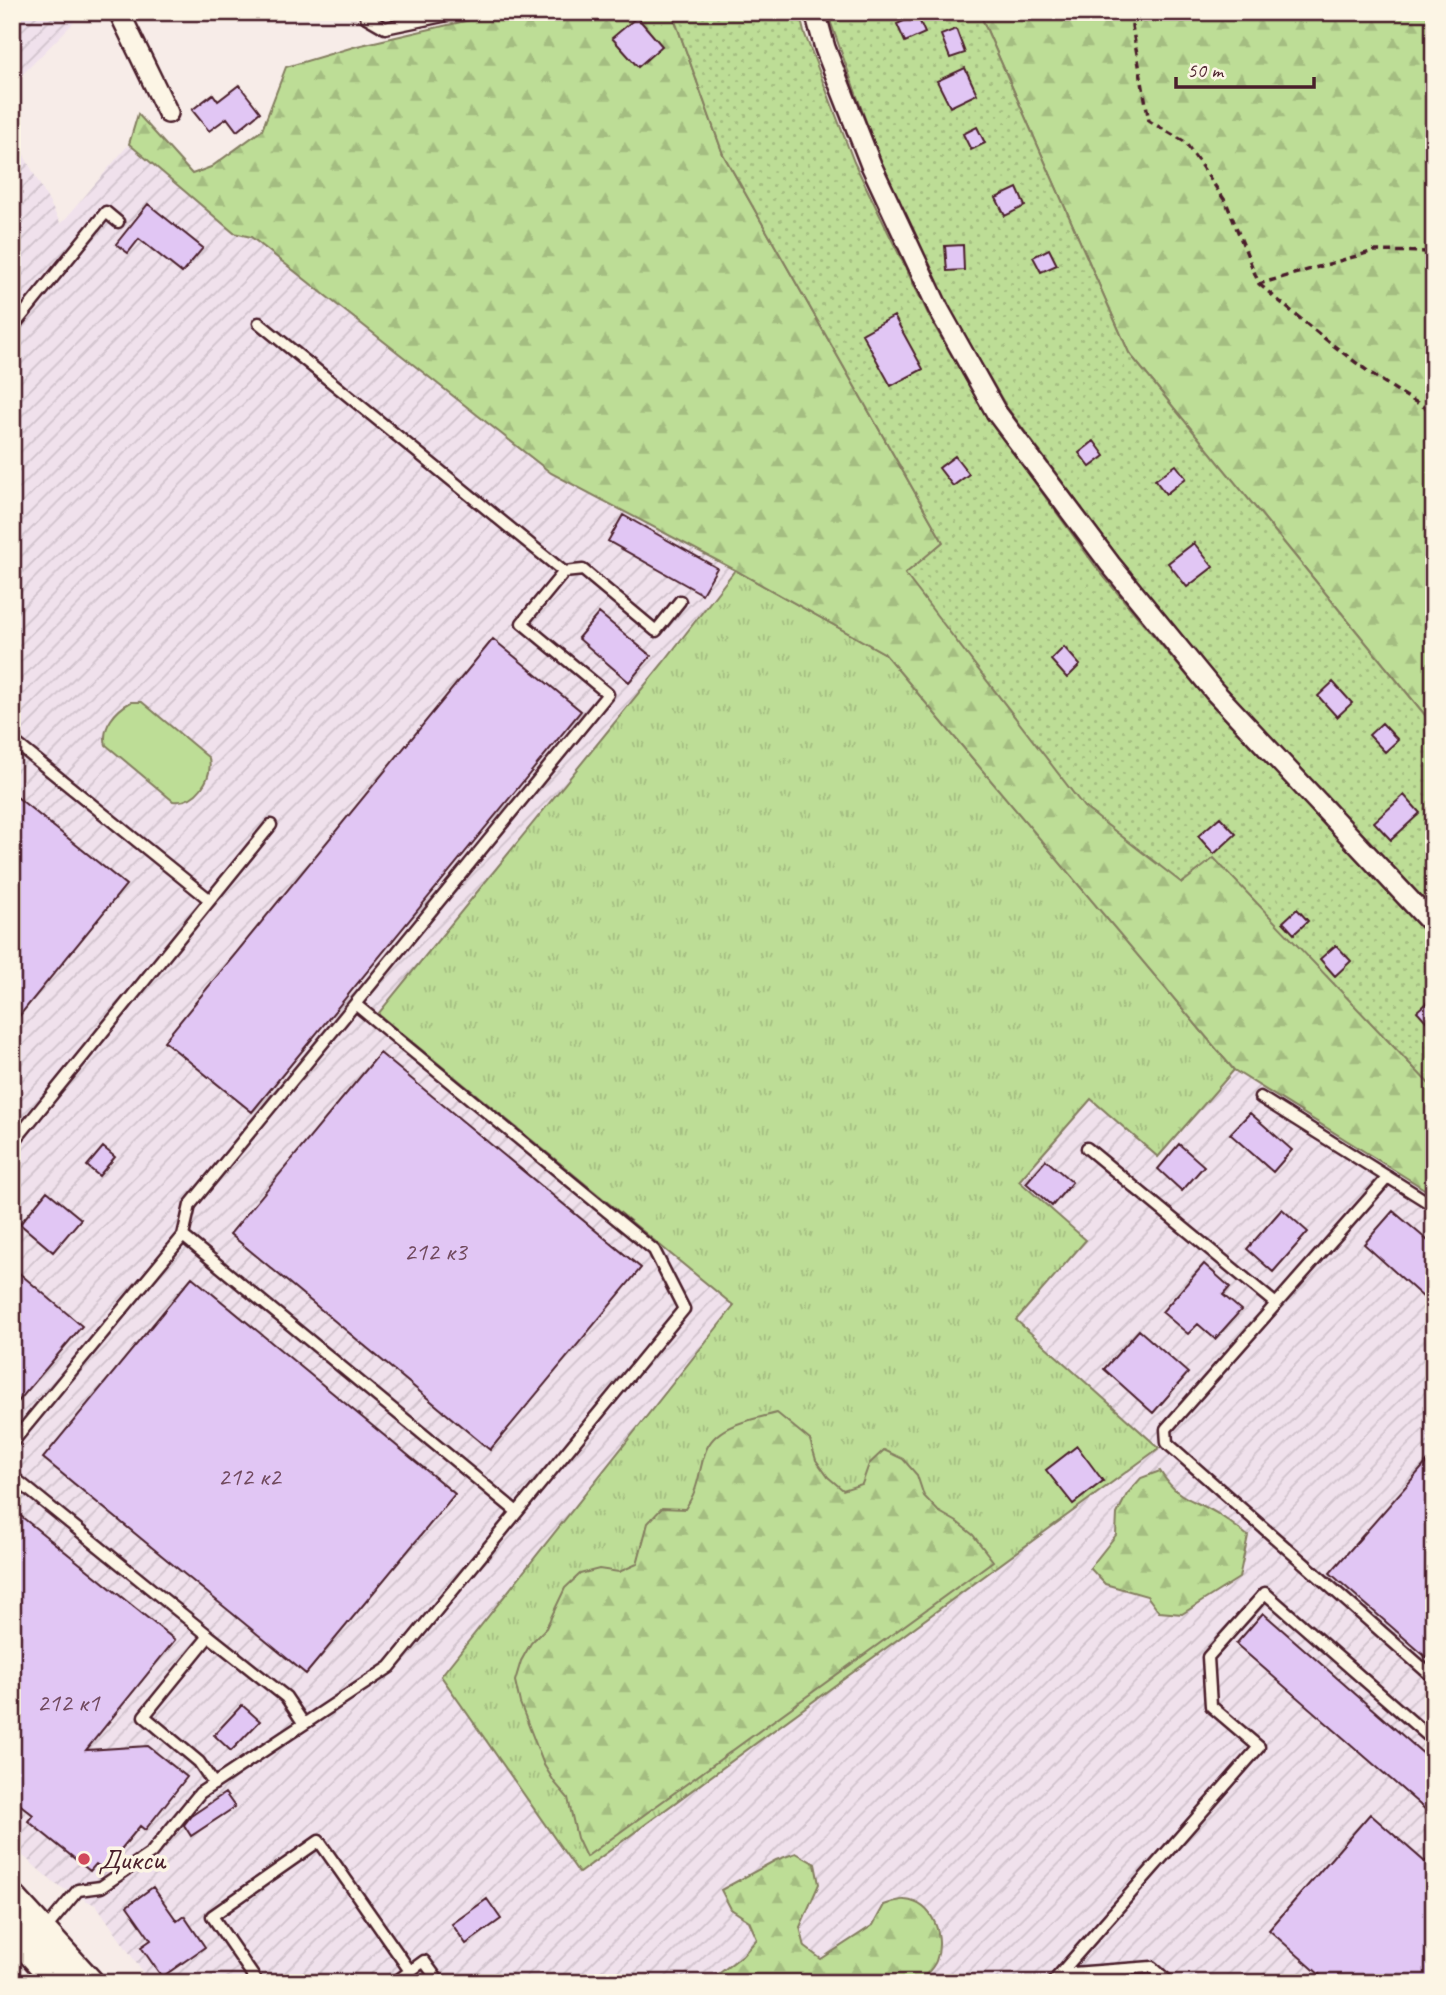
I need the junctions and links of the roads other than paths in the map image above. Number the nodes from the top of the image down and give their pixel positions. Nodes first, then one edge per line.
1 (119, 12) edge
2 (365, 12) edge
3 (463, 12) edge
4 (815, 12) edge
5 (167, 113) dead end
6 (118, 222) dead end
7 (259, 323) dead end
8 (12, 328) edge
9 (564, 572) junction
10 (680, 601) dead end
11 (12, 740) edge
12 (271, 825) dead end
13 (210, 900) junction
14 (1434, 926) edge
15 (355, 1004) junction
16 (1260, 1097) dead end
17 (12, 1144) edge
18 (1087, 1148) dead end
19 (1388, 1177) junction
20 (1434, 1206) edge
21 (183, 1236) junction
22 (1276, 1304) junction
23 (12, 1443) edge
24 (12, 1476) edge
25 (517, 1512) junction
26 (209, 1636) junction
27 (1434, 1678) edge
28 (304, 1724) junction
29 (1434, 1741) edge
30 (214, 1784) junction
31 (12, 1899) edge
32 (28, 1936) edge
33 (410, 1971) junction
34 (1060, 1974) junction
35 (60, 1983) edge
36 (89, 1983) edge
37 (258, 1983) edge
38 (394, 1983) edge
39 (440, 1983) edge
40 (1052, 1983) edge
41 (1170, 1983) edge

1 - 5 street
2 - 3 lane
4 - 14 street
6 - 8 lane
7 - 9 lane
9 - 10 lane
9 - 15 lane
11 - 13 lane
12 - 13 lane
13 - 17 lane
15 - 21 lane
15 - 25 lane
16 - 19 lane
18 - 22 lane
19 - 20 lane
19 - 22 lane
21 - 23 lane
21 - 25 lane
22 - 27 lane
24 - 26 lane
25 - 28 lane
26 - 28 lane
26 - 30 lane
28 - 30 lane
29 - 34 lane
30 - 32 lane
31 - 32 main road
32 - 35 main road
32 - 36 main road
33 - 37 lane
33 - 38 lane
33 - 39 lane
34 - 40 lane
34 - 41 lane

